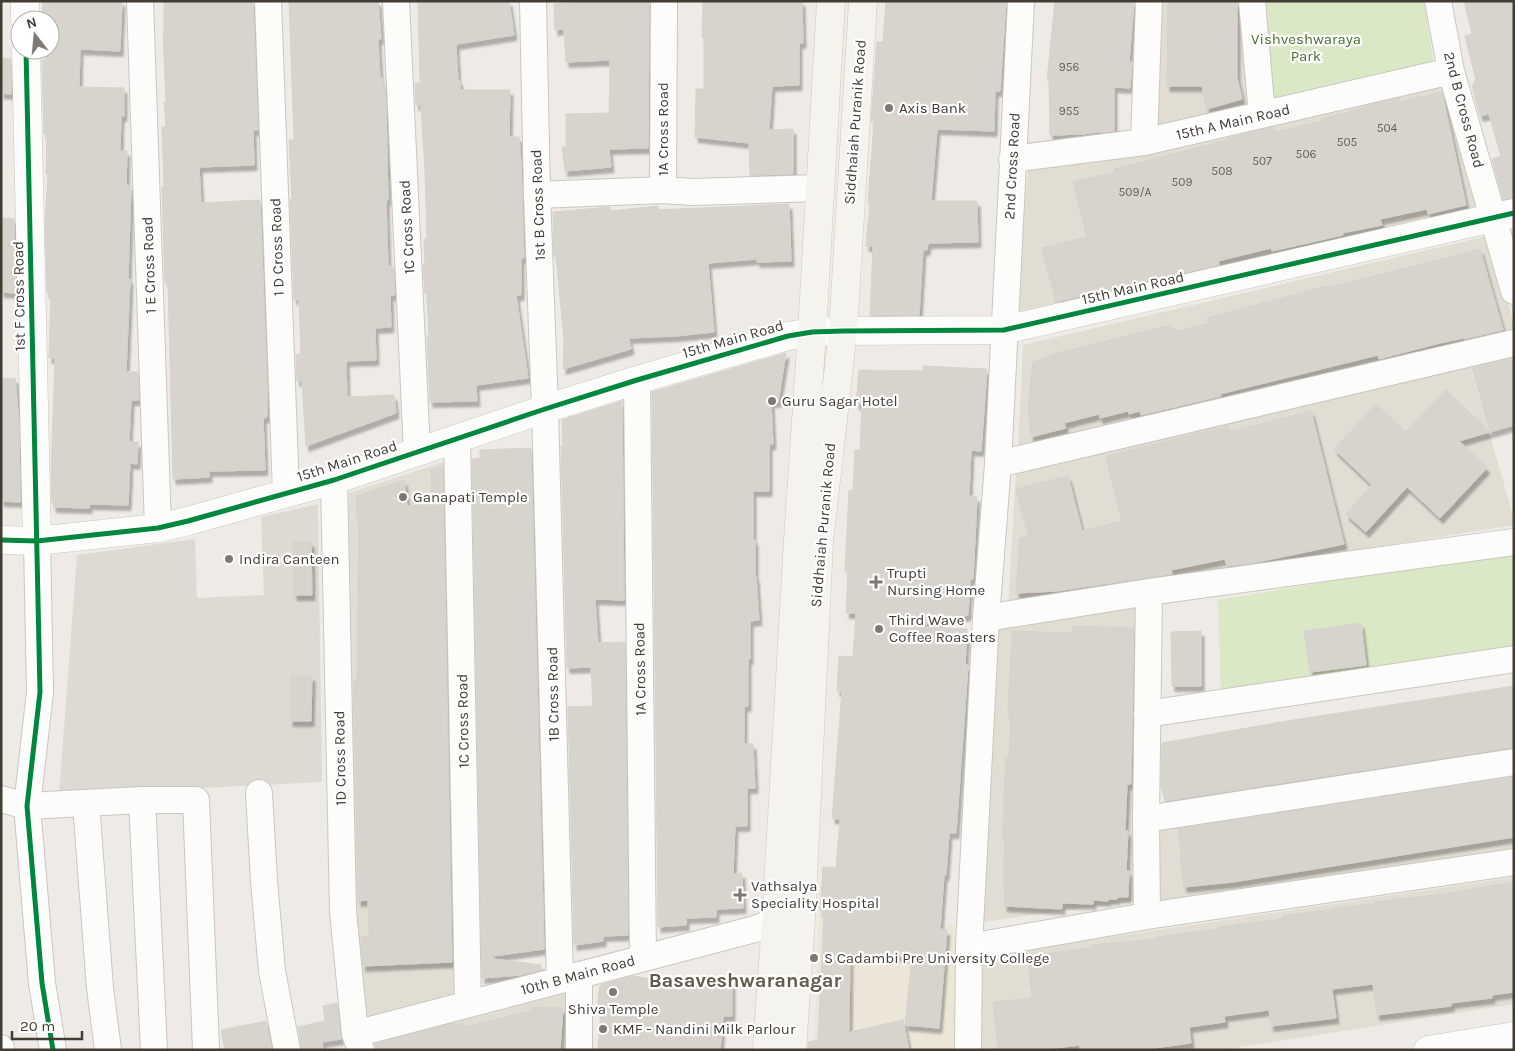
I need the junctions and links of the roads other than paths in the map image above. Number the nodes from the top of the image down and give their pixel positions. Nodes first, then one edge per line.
1 (140, 1) edge
2 (268, 1) edge
3 (396, 1) edge
4 (533, 1) edge
5 (664, 1) edge
6 (831, 1) edge
7 (863, 1) edge
8 (1021, 1) edge
9 (1150, 1) edge
10 (1252, 1) edge
11 (1438, 1) edge
12 (26, 60) edge
13 (1451, 71) junction
14 (1262, 116) junction
15 (1144, 142) junction
16 (1012, 159) junction
17 (820, 188) junction
18 (663, 190) junction
19 (537, 195) junction
20 (1504, 215) edge
21 (1514, 291) edge
22 (1004, 330) junction
23 (842, 331) junction
24 (812, 332) junction
25 (1514, 343) edge
26 (637, 380) junction
27 (545, 409) junction
28 (457, 438) junction
29 (417, 452) junction
30 (998, 464) junction
31 (334, 480) junction
32 (286, 493) junction
33 (158, 528) junction
34 (1, 540) edge
35 (37, 541) junction
36 (1514, 542) edge
37 (1150, 592) junction
38 (986, 618) junction
39 (1514, 659) edge
40 (1147, 714) junction
41 (1514, 762) edge
42 (259, 793) dead end
43 (1, 799) edge
44 (142, 800) junction
45 (86, 804) junction
46 (27, 806) junction
47 (1146, 819) junction
48 (1514, 862) edge
49 (1147, 916) junction
50 (788, 920) junction
51 (969, 947) junction
52 (643, 958) junction
53 (570, 978) junction
54 (468, 1004) junction
55 (1514, 1036) edge
56 (358, 1042) edge
57 (1474, 1046) edge
58 (53, 1050) edge
59 (108, 1050) edge
60 (154, 1050) edge
61 (206, 1050) edge
62 (287, 1050) edge
63 (579, 1050) edge
64 (767, 1050) edge
65 (792, 1050) edge
66 (968, 1050) edge
67 (1428, 1050) edge

1 - 33 street, 1 E Cross Road
2 - 32 street, 1 D Cross Road
3 - 29 street, 1C Cross Road
4 - 19 street, 1st B Cross Road
5 - 18 street, 1A Cross Road
6 - 17 main road, Siddhaiah Puranik Road
7 - 23 main road, Siddhaiah Puranik Road
8 - 16 street, 2nd Cross Road
9 - 15 street
10 - 14 street
11 - 13 street, 2nd B Cross Road
12 - 35 street, 1st F Cross Road
13 - 14 street, 15th A Main Road
13 - 20 street, 2nd B Cross Road
14 - 15 street, 15th A Main Road
15 - 16 street, 15th A Main Road
16 - 22 street, 2nd Cross Road
17 - 18 street, 1A Cross Road
17 - 24 main road, Siddhaiah Puranik Road
18 - 19 street
19 - 27 street, 1st B Cross Road
20 - 21 street
20 - 22 street, 15th Main Road
22 - 23 street, 15th Main Road
22 - 30 street, 2nd Cross Road
23 - 24 street, 15th Main Road
23 - 50 main road, Siddhaiah Puranik Road
24 - 26 street, 15th Main Road
24 - 50 main road, Siddhaiah Puranik Road
25 - 30 street
26 - 27 street, 15th Main Road
26 - 52 street, 1A Cross Road
27 - 28 street, 15th Main Road
27 - 53 street, 1B Cross Road
28 - 29 street, 15th Main Road
28 - 54 street, 1C Cross Road
29 - 31 street, 15th Main Road
30 - 38 street, 2nd Cross Road
31 - 32 street, 15th Main Road
31 - 56 street, 1D Cross Road
32 - 33 street, 15th Main Road
33 - 35 street, 15th Main Road
34 - 35 street, 15th Main Road
35 - 46 street
36 - 37 street
37 - 38 street
37 - 40 street
38 - 51 street, 2nd Cross Road
39 - 40 street
40 - 47 street
41 - 47 street
42 - 62 street
43 - 46 street
44 - 45 street
44 - 60 street
44 - 61 street
45 - 46 street
45 - 59 street
46 - 58 street
47 - 49 street
48 - 49 street
49 - 51 street
50 - 52 street, 10th B Main Road
50 - 64 main road, Siddhaiah Puranik Road
50 - 65 main road, Siddhaiah Puranik Road
51 - 66 street, 2nd Cross Road
52 - 53 street, 10th B Main Road
53 - 54 street, 10th B Main Road
53 - 63 street, 1B Cross Road
54 - 56 street, 10th B Main Road
55 - 57 street
57 - 67 street

